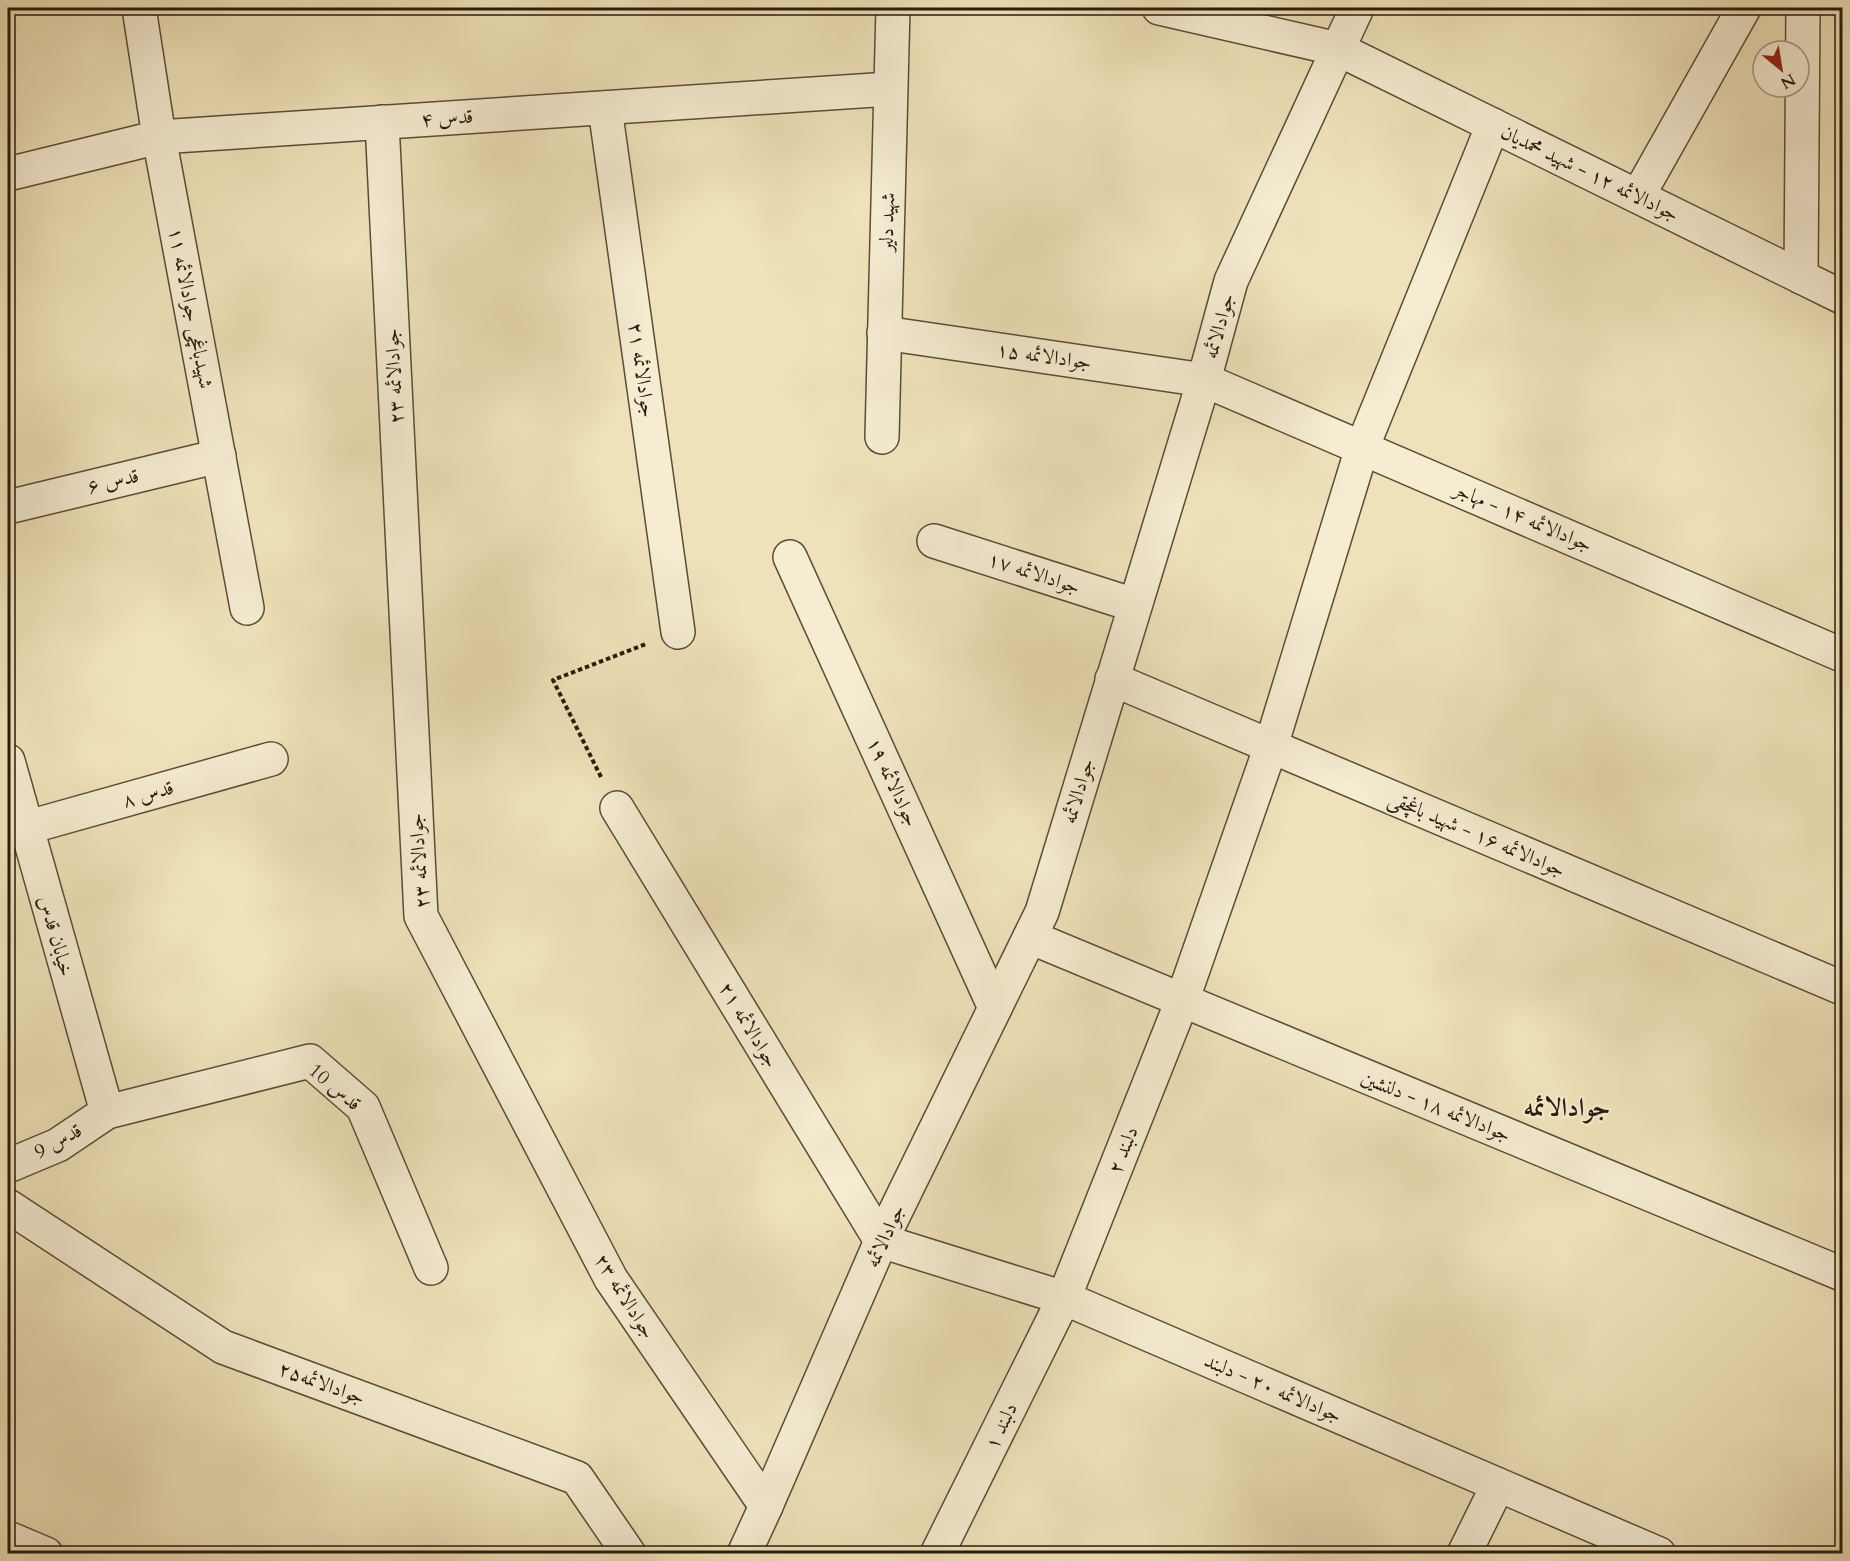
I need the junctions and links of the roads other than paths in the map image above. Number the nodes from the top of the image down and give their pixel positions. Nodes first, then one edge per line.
1 (139, 8) edge
2 (892, 8) edge
3 (1159, 8) edge
4 (1357, 8) edge
5 (1744, 8) edge
6 (1803, 8) edge
7 (1338, 49) junction
8 (890, 89) junction
9 (605, 108) junction
10 (382, 122) junction
11 (1493, 125) junction
12 (159, 137) junction
13 (8, 174) edge
14 (1638, 196) junction
15 (1802, 277) junction
16 (1842, 297) edge
17 (884, 333) junction
18 (1204, 380) junction
19 (882, 437) dead end
20 (1362, 448) junction
21 (219, 456) junction
22 (8, 507) edge
23 (934, 541) dead end
24 (790, 557) dead end
25 (1134, 605) junction
26 (247, 608) dead end
27 (678, 632) road end
28 (1842, 655) edge
29 (1113, 679) junction
30 (1271, 746) junction
31 (271, 759) dead end
32 (8, 761) edge
33 (617, 808) road end
34 (16, 830) edge
35 (1030, 937) junction
36 (1842, 988) edge
37 (1182, 1001) junction
38 (995, 1008) junction
39 (106, 1112) junction
40 (8, 1166) edge
41 (8, 1206) edge
42 (881, 1241) junction
43 (431, 1268) dead end
44 (1842, 1274) edge
45 (1064, 1298) junction
46 (1498, 1485) junction
47 (766, 1506) junction
48 (8, 1538) edge
49 (46, 1554) edge
50 (629, 1554) edge
51 (744, 1554) edge
52 (938, 1554) edge
53 (1464, 1554) edge
54 (1659, 1554) edge

1 - 12 street, شهیدباغچی جوادالائمه ۱۱
2 - 8 street, شهید دلیر
3 - 7 street, جوادالائمه ۱۲ - شهید محمدیان
4 - 7 street, جوادالائمه
5 - 14 street
6 - 15 street
7 - 11 street, جوادالائمه ۱۲ - شهید محمدیان
7 - 18 street, جوادالائمه
8 - 9 street, قدس ۴
8 - 17 street, شهید دلیر
9 - 10 street, قدس ۴
9 - 27 street, جوادالائمه ۲۱
10 - 12 street, قدس ۴
10 - 47 street, جوادالائمه ۲۳
11 - 14 street, جوادالائمه ۱۲ - شهید محمدیان
11 - 20 street, دلبند ۲
12 - 13 street, قدس ۴
12 - 21 street, شهیدباغچی جوادالائمه ۱۱
14 - 15 street, جوادالائمه ۱۲ - شهید محمدیان
15 - 16 street, جوادالائمه ۱۲ - شهید محمدیان
17 - 18 street, جوادالائمه ۱۵
17 - 19 street, شهید دلیر
18 - 20 street, جوادالائمه ۱۴ - مهاجر
18 - 25 street, جوادالائمه
20 - 28 street, جوادالائمه ۱۴ - مهاجر
20 - 30 street, دلبند ۲
21 - 22 street, قدس ۶
21 - 26 street, شهیدباغچی جوادالائمه ۱۱
23 - 25 street, جوادالائمه ۱۷
24 - 38 street, جوادالائمه ۱۹
25 - 29 street, جوادالائمه
29 - 30 street, جوادالائمه ۱۶ - شهید باغچقی
29 - 35 street, جوادالائمه
30 - 36 street, جوادالائمه ۱۶ - شهید باغچقی
30 - 37 street, دلبند ۲
31 - 34 street, قدس ۸
32 - 34 street, خیابان قدس
33 - 42 street, جوادالائمه ۲۱
34 - 39 street, خیابان قدس
35 - 37 street, جوادالائمه ۱۸ - دلنشین
35 - 38 street, جوادالائمه
37 - 44 street, جوادالائمه ۱۸ - دلنشین
37 - 45 street, دلبند ۲
38 - 42 street, جوادالائمه
39 - 40 street, قدس 9
39 - 43 street, قدس 10
41 - 50 street, جوادالائمه۲۵
42 - 45 street, جوادالائمه ۲۰ - دلبند
42 - 47 street, جوادالائمه
45 - 46 street, جوادالائمه ۲۰ - دلبند
45 - 52 street, دلبند ۱
46 - 53 street
46 - 54 street, جوادالائمه ۲۰ - دلبند
47 - 51 street, جوادالائمه
48 - 49 street

